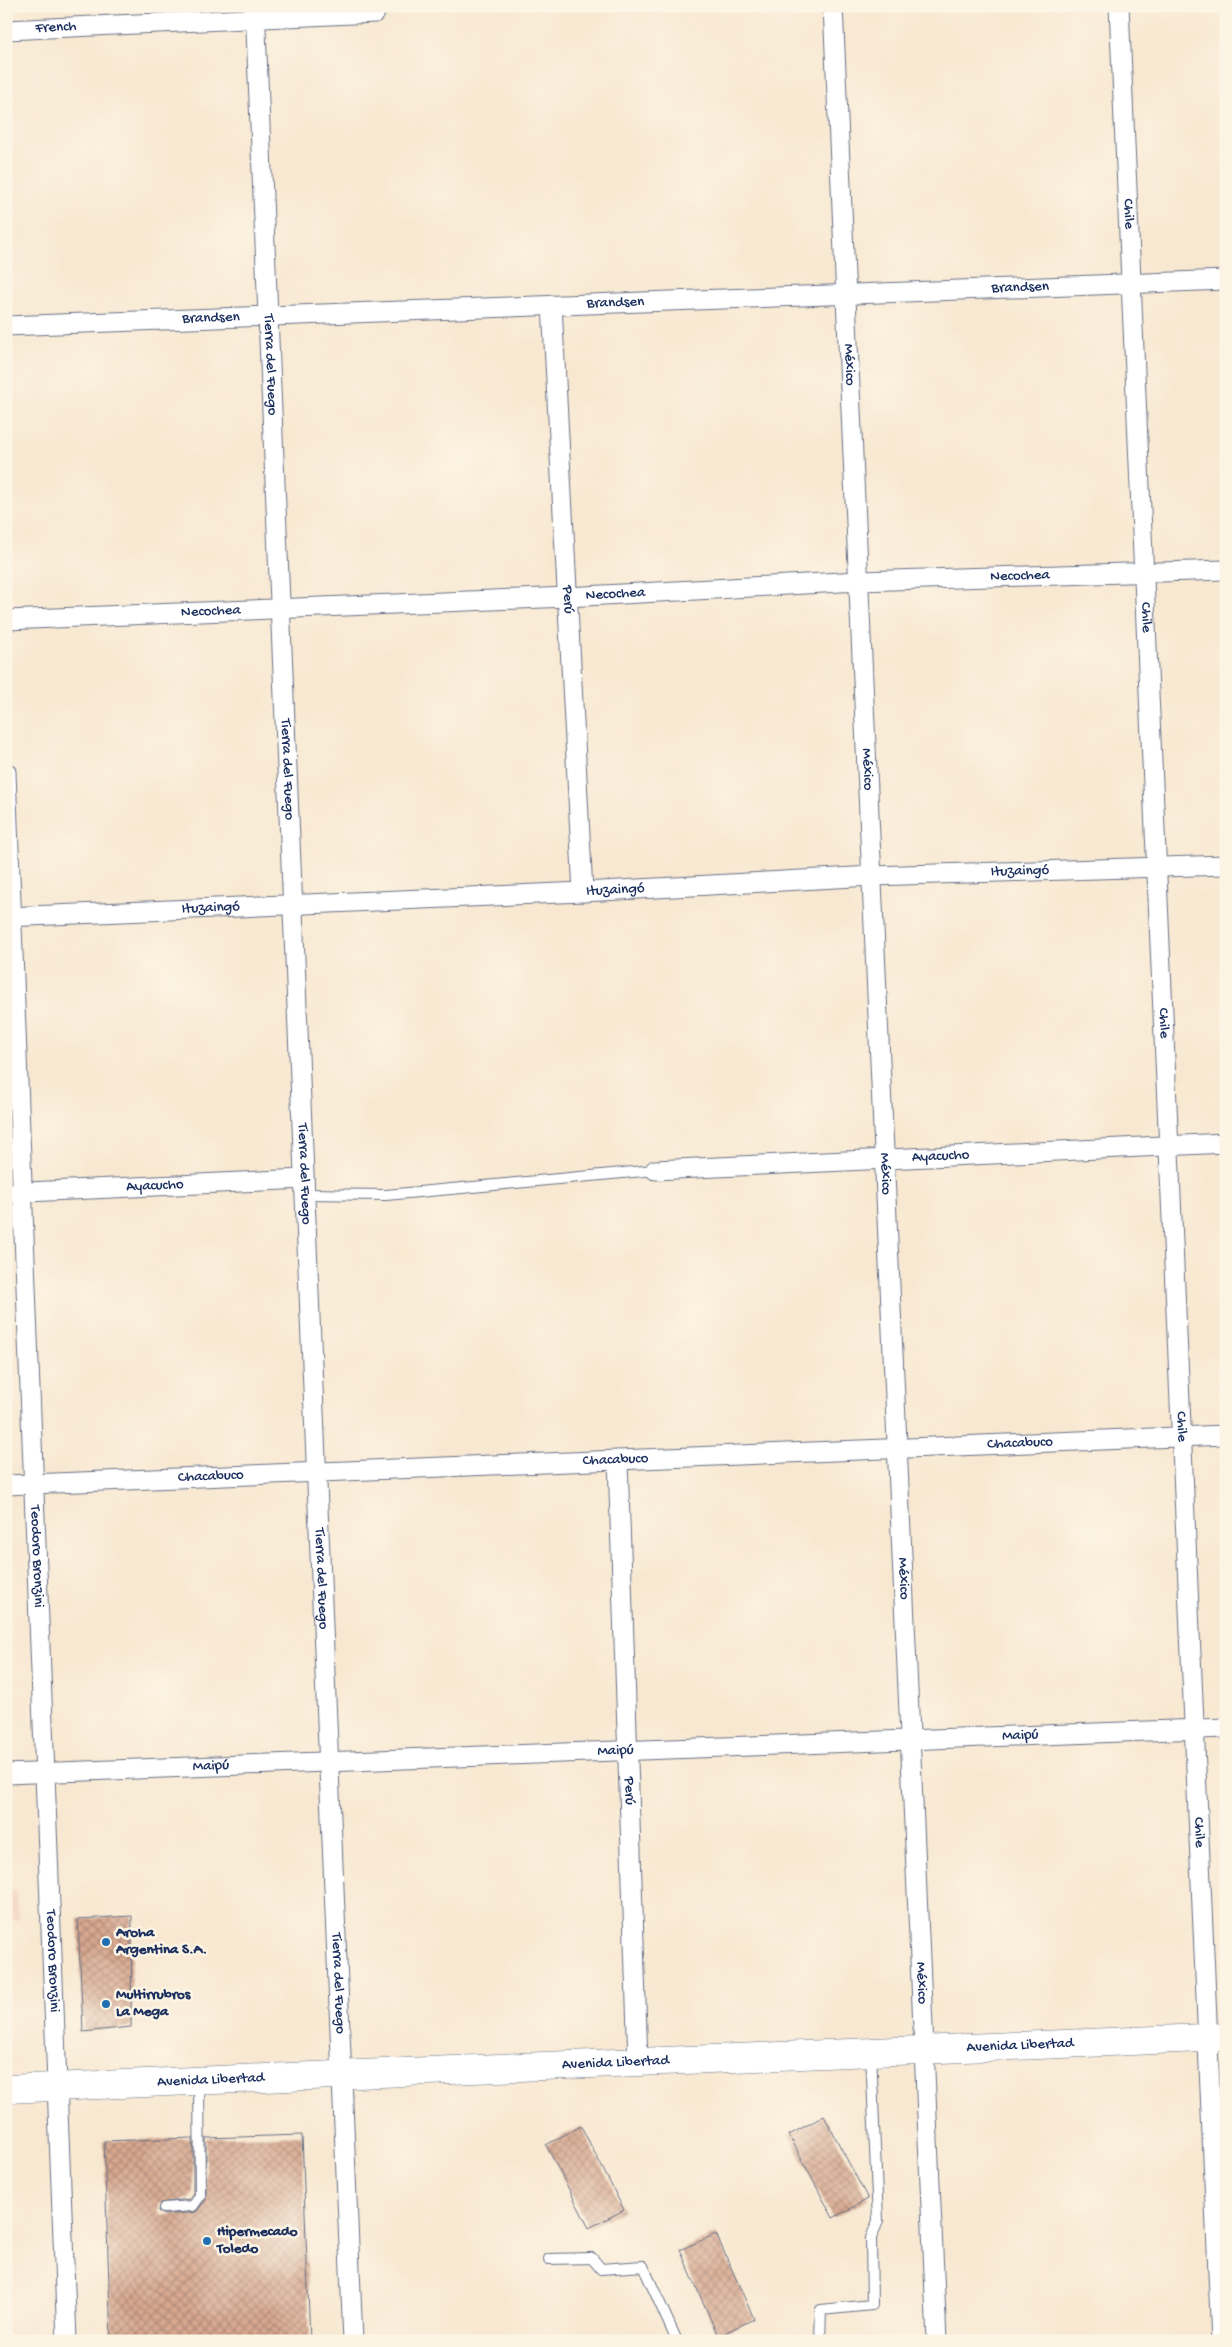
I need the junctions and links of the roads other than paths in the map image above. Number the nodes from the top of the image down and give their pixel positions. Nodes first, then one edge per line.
1 (833, 6) edge
2 (1119, 6) edge
3 (255, 12) edge
4 (375, 14) dead end
5 (6, 30) edge
6 (1226, 280) edge
7 (1131, 284) junction
8 (846, 294) junction
9 (552, 306) junction
10 (268, 316) junction
11 (6, 326) edge
12 (1226, 570) edge
13 (1144, 573) junction
14 (859, 581) junction
15 (567, 597) junction
16 (280, 609) junction
17 (6, 620) edge
18 (6, 772) edge
19 (1226, 865) edge
20 (1156, 868) junction
21 (872, 876) junction
22 (583, 892) junction
23 (292, 905) junction
24 (9, 917) edge
25 (1226, 1143) edge
26 (1169, 1145) junction
27 (884, 1157) junction
28 (656, 1170) joint
29 (304, 1186) junction
30 (14, 1192) edge
31 (1226, 1435) edge
32 (1181, 1437) junction
33 (897, 1448) junction
34 (618, 1460) junction
35 (316, 1472) junction
36 (34, 1484) junction
37 (6, 1485) edge
38 (1226, 1728) edge
39 (1194, 1730) junction
40 (910, 1740) junction
41 (627, 1751) junction
42 (328, 1762) junction
43 (46, 1773) junction
44 (6, 1774) edge
45 (1217, 2038) edge
46 (924, 2049) junction
47 (871, 2052) junction
48 (638, 2062) junction
49 (341, 2074) junction
50 (199, 2080) junction
51 (57, 2087) junction
52 (6, 2089) edge
53 (164, 2208) dead end
54 (549, 2259) dead end
55 (67, 2341) edge
56 (353, 2341) edge
57 (677, 2341) edge
58 (820, 2341) edge
59 (937, 2341) edge
60 (1221, 2341) edge

1 - 8 street, México
2 - 7 street, Chile
3 - 4 street, French
3 - 5 street, French
3 - 10 street, Tierra del Fuego
6 - 7 street, Brandsen
7 - 8 street, Brandsen
7 - 13 street, Chile
8 - 9 street, Brandsen
8 - 14 street, México
9 - 10 street, Brandsen
9 - 15 street, Perú
10 - 11 street, Brandsen
10 - 16 street, Tierra del Fuego
12 - 13 street, Necochea
13 - 14 street, Necochea
13 - 20 street, Chile
14 - 15 street, Necochea
14 - 21 street, México
15 - 16 street, Necochea
15 - 22 street, Perú
16 - 17 street, Necochea
16 - 23 street, Tierra del Fuego
18 - 24 street, Teodoro Bronzini
19 - 20 street, Ituzaingó
20 - 21 street, Ituzaingó
20 - 26 street, Chile
21 - 22 street, Ituzaingó
21 - 27 street, México
22 - 23 street, Ituzaingó
23 - 24 street, Ituzaingó
23 - 29 street, Tierra del Fuego
24 - 30 street, Teodoro Bronzini
25 - 26 street, Ayacucho
26 - 27 street, Ayacucho
26 - 32 street, Chile
27 - 28 street, Ayacucho
27 - 33 street, México
28 - 29 lane
29 - 30 street, Ayacucho
29 - 35 street, Tierra del Fuego
30 - 36 street, Teodoro Bronzini
31 - 32 street, Chacabuco
32 - 33 street, Chacabuco
32 - 39 street, Chile
33 - 34 street, Chacabuco
33 - 40 street, México
34 - 35 street, Chacabuco
34 - 41 street, Perú
35 - 36 street, Chacabuco
35 - 42 street, Tierra del Fuego
36 - 37 street, Chacabuco
36 - 43 street, Teodoro Bronzini
38 - 39 street, Maipú
39 - 40 street, Maipú
39 - 45 street, Chile
40 - 41 street, Maipú
40 - 46 street, México
41 - 42 street, Maipú
41 - 48 street, Perú
42 - 43 street, Maipú
42 - 49 street, Tierra del Fuego
43 - 44 street, Maipú
43 - 51 street, Teodoro Bronzini
45 - 46 main road, Avenida Libertad
45 - 60 street, Chile
46 - 47 main road, Avenida Libertad
46 - 59 street, México
47 - 48 main road, Avenida Libertad
47 - 58 lane
48 - 49 main road, Avenida Libertad
49 - 50 main road, Avenida Libertad
49 - 56 street, Tierra del Fuego
50 - 51 main road, Avenida Libertad
50 - 53 lane
51 - 52 main road, Avenida Libertad
51 - 55 street, Teodoro Bronzini
54 - 57 lane

